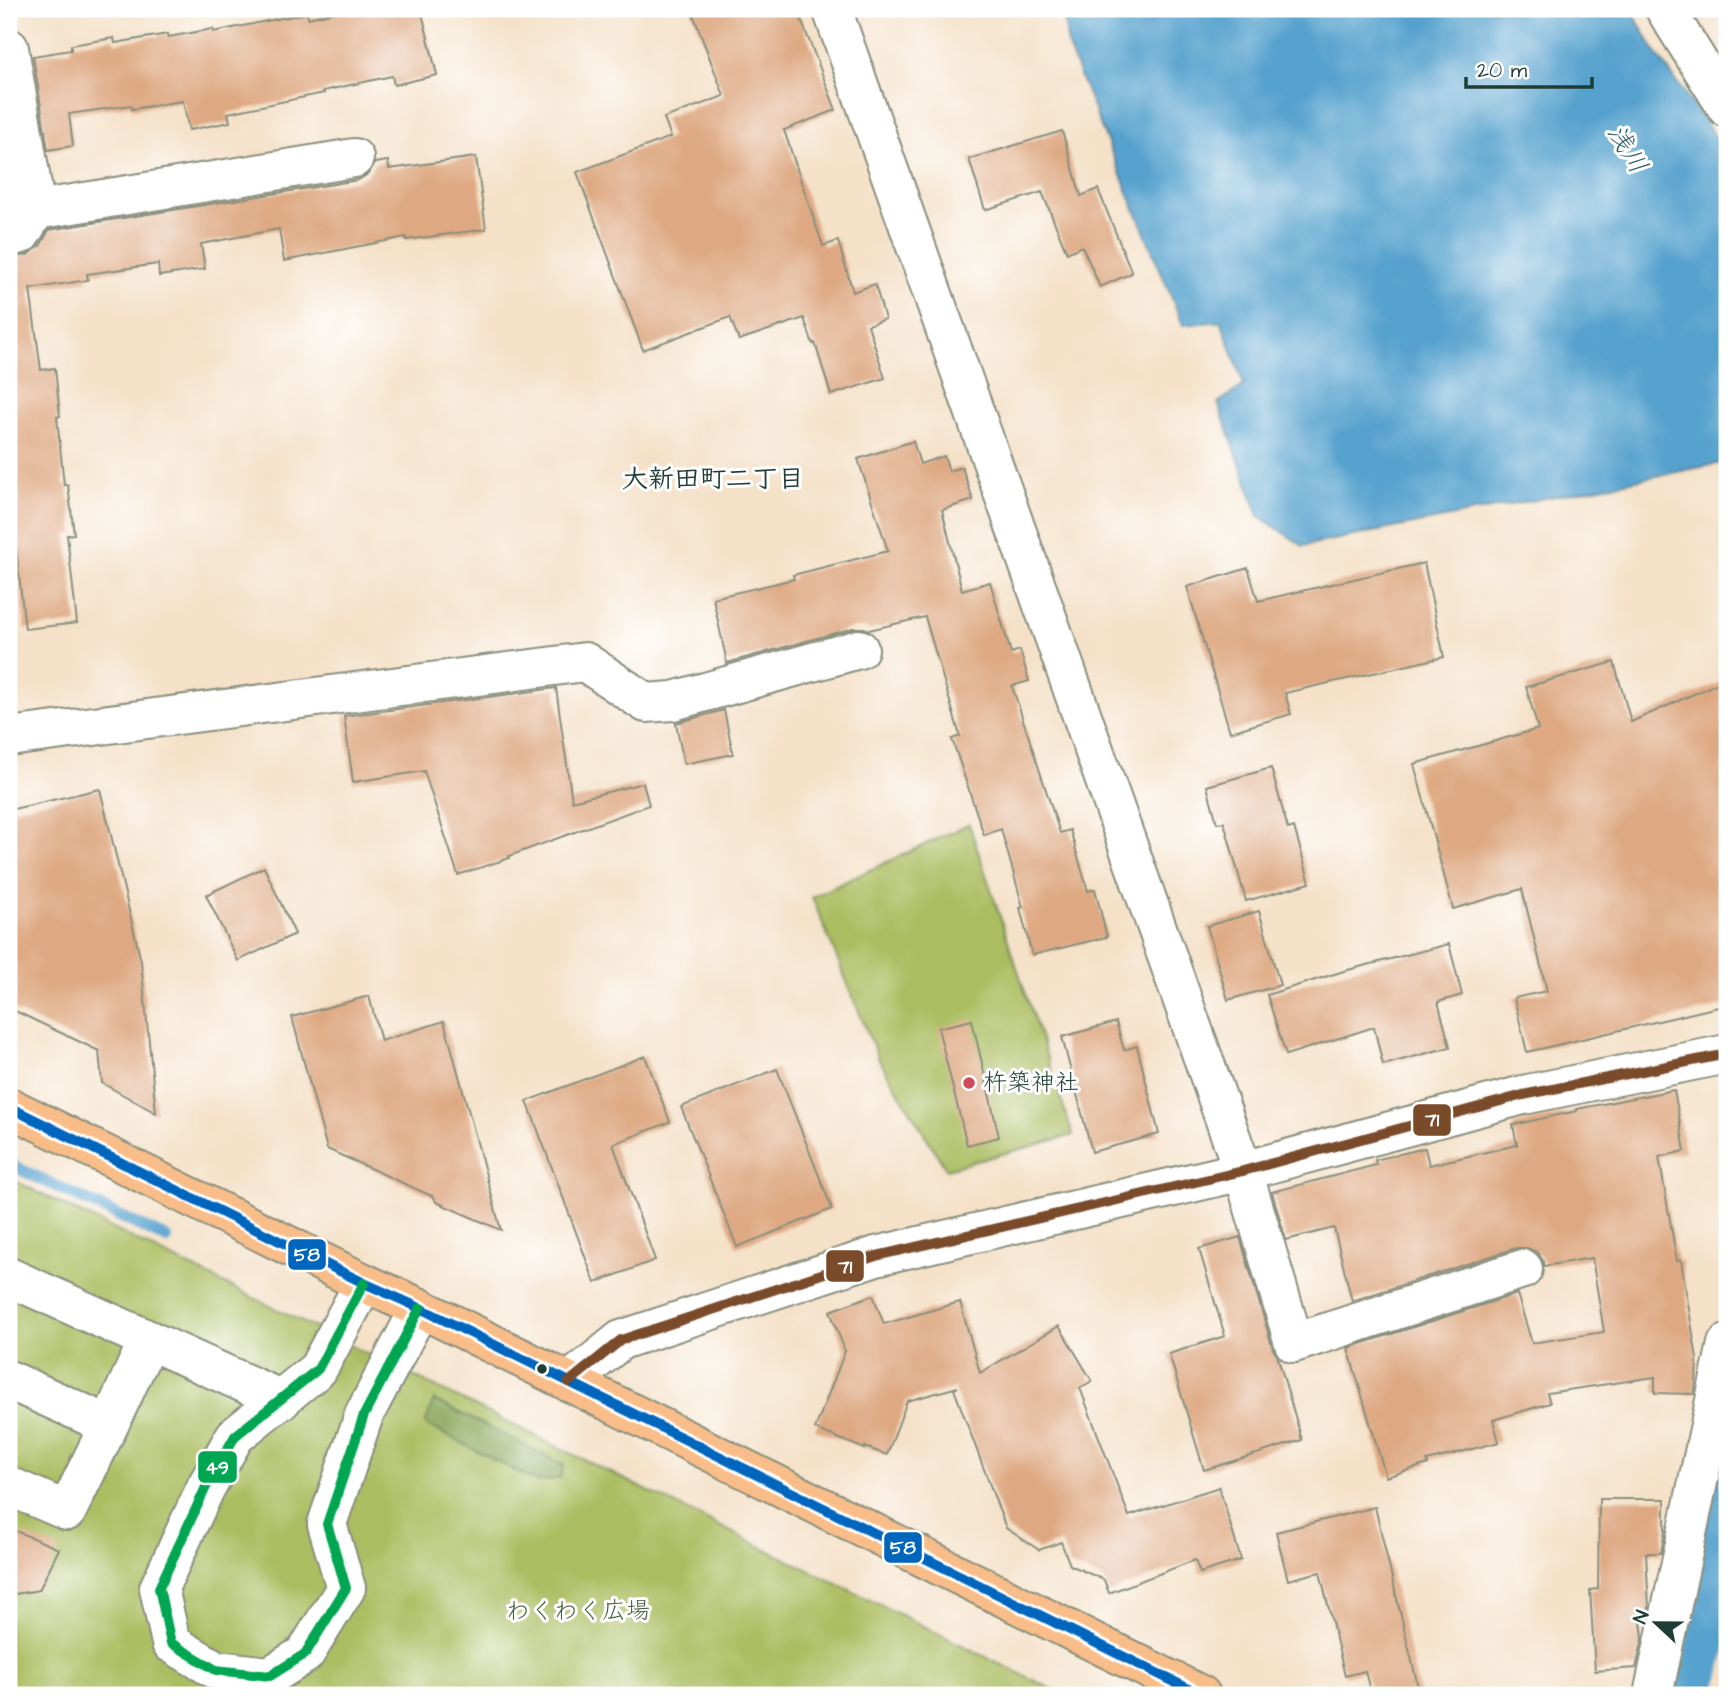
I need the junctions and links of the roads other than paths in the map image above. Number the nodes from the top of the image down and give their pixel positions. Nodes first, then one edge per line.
1 (832, 9) edge
2 (1665, 9) edge
3 (9, 48) edge
4 (1727, 108) edge
5 (354, 158) dead end
6 (36, 210) junction
7 (9, 237) edge
8 (859, 649) dead end
9 (9, 737) edge
10 (1727, 1054) edge
11 (9, 1107) edge
12 (1243, 1171) junction
13 (1523, 1269) dead end
14 (9, 1277) edge
15 (364, 1283) junction
16 (420, 1308) junction
17 (148, 1341) junction
18 (1727, 1344) edge
19 (9, 1380) edge
20 (569, 1382) junction
21 (282, 1400) junction
22 (109, 1425) junction
23 (9, 1486) edge
24 (1201, 1695) edge
25 (1653, 1695) edge

1 - 12 street
2 - 4 street
3 - 6 street
5 - 6 street
6 - 7 street
8 - 9 street
10 - 12 street
11 - 15 highway
12 - 13 street
12 - 20 street
14 - 17 street
15 - 16 highway
15 - 21 street
16 - 20 highway
16 - 21 street
17 - 21 street
17 - 22 street
18 - 25 street
19 - 22 street
20 - 24 highway
22 - 23 street

